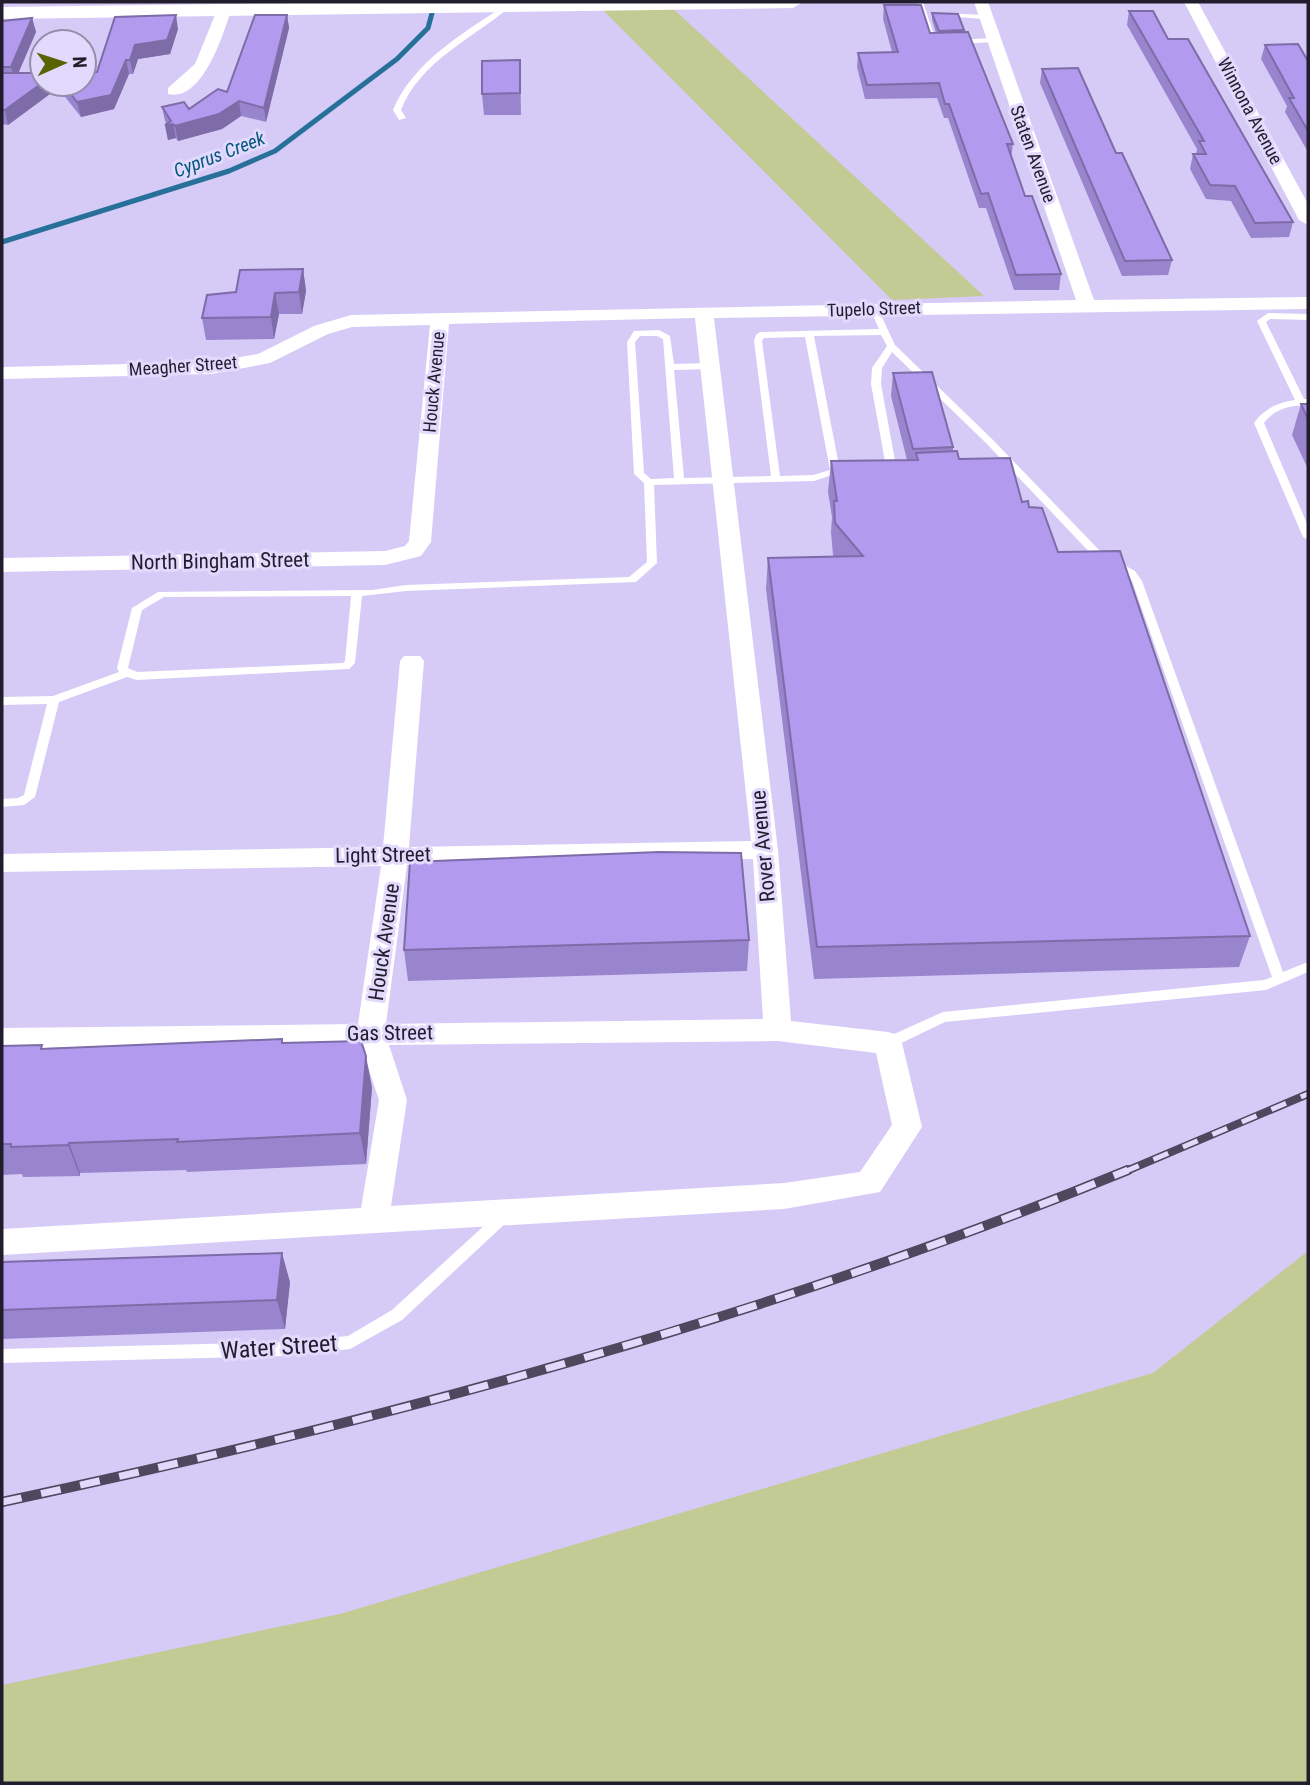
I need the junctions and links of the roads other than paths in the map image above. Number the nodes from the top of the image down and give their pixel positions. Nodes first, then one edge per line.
1 (773, 2) edge
2 (793, 2) edge
3 (920, 2) edge
4 (1191, 2) edge
5 (344, 5) edge
6 (508, 6) junction
7 (982, 9) edge
8 (224, 10) junction
9 (2, 13) edge
10 (924, 15) junction
11 (992, 40) junction
12 (174, 92) dead end
13 (402, 118) dead end
14 (1308, 220) edge
15 (1308, 303) edge
16 (1087, 305) junction
17 (874, 309) junction
18 (704, 315) junction
19 (1308, 317) edge
20 (440, 320) junction
21 (883, 332) junction
22 (809, 333) junction
23 (891, 346) junction
24 (710, 366) junction
25 (669, 367) junction
26 (2, 373) edge
27 (1305, 402) edge
28 (1006, 474) edge
29 (1020, 474) junction
30 (909, 478) edge
31 (776, 479) junction
32 (679, 481) junction
33 (723, 481) junction
34 (649, 482) junction
35 (421, 529) joint
36 (1308, 537) edge
37 (2, 565) edge
38 (357, 593) junction
39 (412, 661) dead end
40 (126, 673) junction
41 (54, 700) junction
42 (2, 701) edge
43 (2, 803) edge
44 (765, 850) junction
45 (395, 855) junction
46 (2, 863) edge
47 (1308, 967) edge
48 (1279, 979) junction
49 (778, 1030) junction
50 (372, 1033) junction
51 (2, 1039) edge
52 (888, 1043) junction
53 (509, 1212) junction
54 (374, 1220) junction
55 (2, 1242) edge
56 (2, 1356) edge

1 - 2 main road
1 - 6 main road
3 - 10 lane
4 - 14 street, Winnona Avenue
5 - 6 main road
5 - 8 main road
6 - 13 lane
7 - 10 lane
7 - 11 street, Staten Avenue
8 - 9 main road
8 - 12 street
10 - 11 lane
11 - 16 street, Staten Avenue
15 - 16 street, Tupelo Street
16 - 17 street, Tupelo Street
17 - 18 street, Tupelo Street
17 - 21 lane
18 - 20 street, Tupelo Street
18 - 24 street, Rover Avenue
19 - 27 lane
20 - 26 street, Meagher Street
20 - 35 street, Houck Avenue
21 - 22 lane
21 - 23 lane
22 - 31 lane
22 - 31 lane
23 - 29 lane
23 - 30 lane
24 - 25 lane
24 - 33 street, Rover Avenue
25 - 32 lane
25 - 34 lane
27 - 36 lane
28 - 29 lane
29 - 48 lane
31 - 33 lane
32 - 33 lane
32 - 34 lane
33 - 44 street, Rover Avenue
34 - 38 lane
35 - 37 street, North Bingham Street
38 - 40 lane
38 - 40 lane
39 - 45 street, Houck Avenue
40 - 41 lane
41 - 42 lane
41 - 43 lane
44 - 45 street, Light Street
44 - 49 street, Rover Avenue
45 - 46 street, Light Street
45 - 50 street, Houck Avenue
47 - 48 lane
48 - 52 lane
49 - 50 street, Gas Street
49 - 52 street
50 - 51 street, Gas Street
50 - 54 street, Houck Avenue
52 - 53 street
53 - 54 street
53 - 56 lane, Water Street
54 - 55 street

